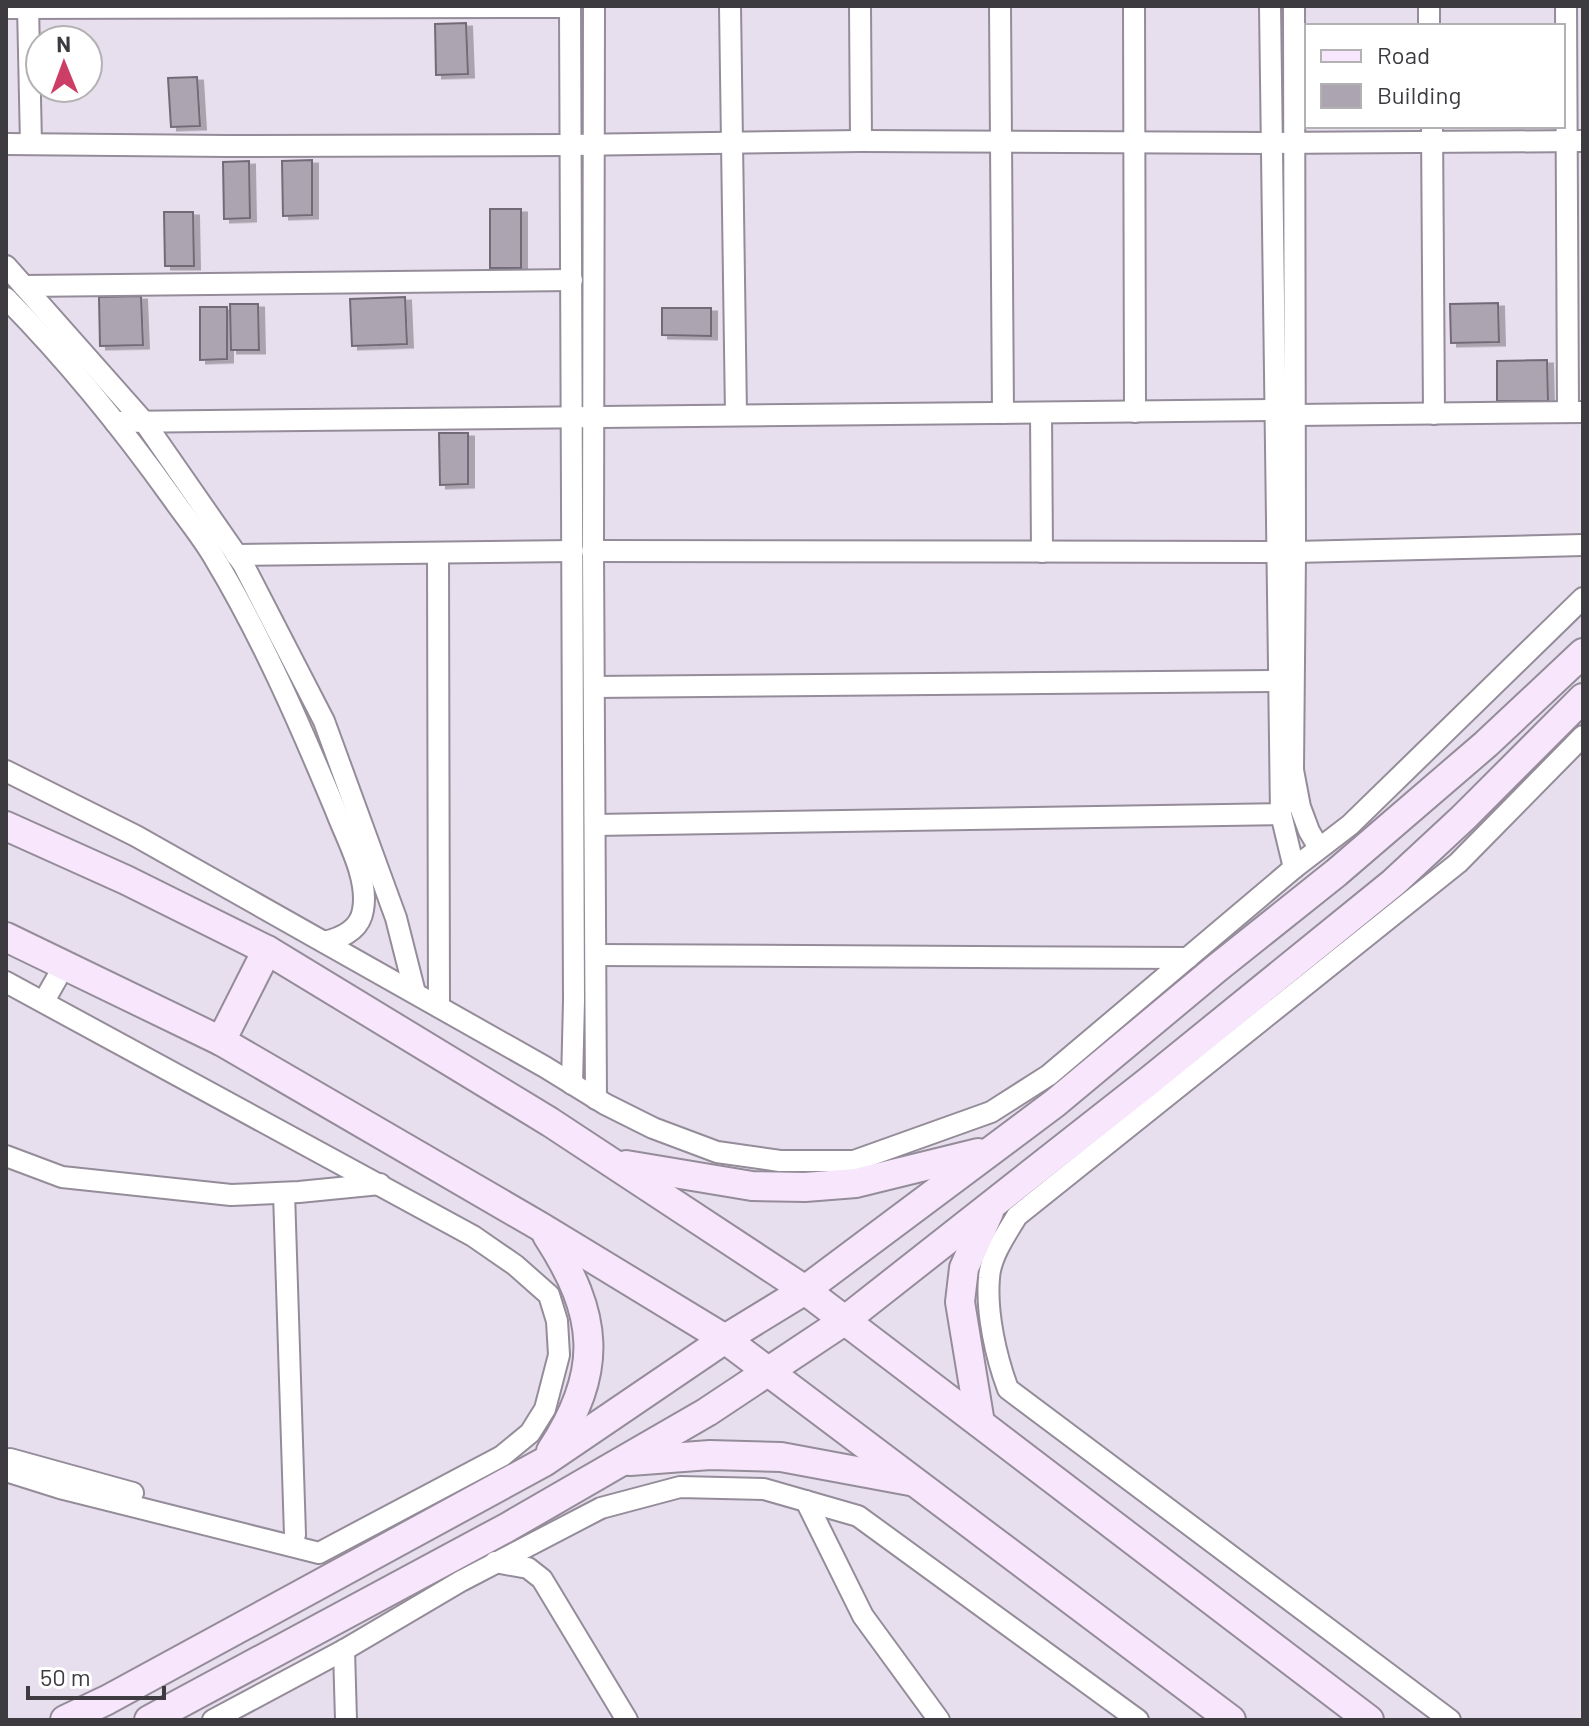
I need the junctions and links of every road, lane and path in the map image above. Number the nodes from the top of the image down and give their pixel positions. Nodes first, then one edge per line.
1 (570, 6) edge
2 (594, 6) edge
3 (730, 6) edge
4 (860, 6) edge
5 (1000, 6) edge
6 (1134, 6) edge
7 (1270, 6) edge
8 (1294, 6) edge
9 (1566, 6) edge
10 (28, 7) edge
11 (6, 8) edge
12 (1432, 134) edge
13 (861, 141) junction
14 (1003, 141) junction
15 (1295, 141) junction
16 (1575, 141) edge
17 (732, 142) junction
18 (1133, 142) junction
19 (1270, 143) junction
20 (6, 144) edge
21 (31, 144) junction
22 (593, 144) junction
23 (570, 145) junction
24 (6, 266) edge
25 (572, 280) junction
26 (24, 286) junction
27 (6, 298) edge
28 (1135, 412) junction
29 (1575, 412) edge
30 (1003, 413) junction
31 (1041, 413) junction
32 (1284, 413) junction
33 (1434, 414) junction
34 (736, 415) junction
35 (583, 416) junction
36 (115, 422) junction
37 (145, 423) junction
38 (1583, 545) edge
39 (583, 551) junction
40 (1042, 552) junction
41 (1286, 552) junction
42 (438, 553) junction
43 (236, 555) junction
44 (1583, 598) edge
45 (1583, 653) edge
46 (1278, 681) junction
47 (594, 687) junction
48 (1583, 698) edge
49 (1583, 736) edge
50 (6, 771) edge
51 (1281, 814) junction
52 (595, 825) junction
53 (6, 826) edge
54 (1319, 848) junction
55 (1294, 868) junction
56 (6, 937) edge
57 (324, 942) junction
58 (267, 950) junction
59 (596, 955) junction
60 (1188, 958) junction
61 (65, 964) junction
62 (6, 982) edge
63 (415, 993) junction
64 (44, 1001) junction
65 (439, 1007) junction
66 (221, 1041) junction
67 (572, 1084) junction
68 (596, 1099) junction
69 (994, 1149) junction
70 (6, 1156) edge
71 (613, 1163) junction
72 (380, 1184) junction
73 (284, 1193) junction
74 (993, 1204) junction
75 (541, 1227) junction
76 (805, 1290) junction
77 (844, 1321) junction
78 (725, 1339) junction
79 (769, 1373) junction
80 (980, 1423) junction
81 (6, 1457) edge
82 (544, 1462) junction
83 (621, 1462) junction
84 (6, 1471) edge
85 (914, 1482) junction
86 (806, 1501) junction
87 (295, 1535) junction
88 (335, 1544) junction
89 (497, 1562) junction
90 (432, 1568) junction
91 (344, 1650) junction
92 (65, 1720) edge
93 (149, 1720) edge
94 (213, 1720) edge
95 (346, 1720) edge
96 (627, 1720) edge
97 (939, 1720) edge
98 (1138, 1720) edge
99 (1231, 1720) edge
100 (1369, 1720) edge
101 (1450, 1720) edge

1 - 10 street
1 - 23 street
2 - 22 street
3 - 17 street
4 - 13 street
5 - 14 street
6 - 18 street
7 - 19 street
8 - 15 street
9 - 16 street
10 - 11 street
10 - 21 street
12 - 15 street
12 - 16 street
12 - 33 street
13 - 14 street
13 - 17 street
14 - 18 street
14 - 30 street
15 - 19 street
15 - 32 street
16 - 29 street
17 - 22 street
17 - 34 street
18 - 19 street
18 - 28 street
19 - 32 street
20 - 21 street
21 - 23 street
22 - 23 street
22 - 35 street
23 - 25 street
24 - 26 street
25 - 26 street
25 - 35 street
26 - 37 street
27 - 36 street
28 - 31 street
28 - 32 street
29 - 33 street
30 - 31 street
30 - 34 street
31 - 40 street
32 - 33 street
32 - 41 street
34 - 35 street
35 - 37 street
35 - 39 street
36 - 37 street
36 - 57 street
37 - 43 street
38 - 41 street
39 - 40 street
39 - 42 street
39 - 47 street
39 - 67 street
40 - 41 street
41 - 46 street
41 - 54 street
42 - 43 street
42 - 65 street
43 - 63 street
44 - 54 street
45 - 69 main road
46 - 47 street
46 - 51 street
47 - 52 street
48 - 74 main road
49 - 101 street
50 - 57 street
51 - 52 street
51 - 55 street
52 - 59 street
53 - 58 main road
54 - 55 street
55 - 60 street
56 - 61 main road
57 - 63 street
58 - 66 main road
58 - 71 main road
59 - 60 street
59 - 68 street
60 - 68 street
61 - 64 street
61 - 66 main road
62 - 64 street
63 - 65 street
64 - 72 street
65 - 67 street
66 - 75 main road
67 - 68 street
69 - 71 main road
69 - 76 main road
70 - 73 street
71 - 76 main road
72 - 73 street
72 - 88 street
73 - 87 street
74 - 77 main road
74 - 80 main road
75 - 78 main road
75 - 82 main road
76 - 77 main road
76 - 78 main road
77 - 79 main road
77 - 80 main road
78 - 79 main road
78 - 82 main road
79 - 83 main road
79 - 85 main road
80 - 100 main road
81 - 87 street
82 - 92 main road
83 - 85 main road
83 - 90 main road
84 - 88 street
85 - 99 main road
86 - 89 street
86 - 97 street
86 - 98 street
87 - 88 street
89 - 90 street
89 - 91 street
89 - 96 street
90 - 93 main road
91 - 94 street
91 - 95 street

